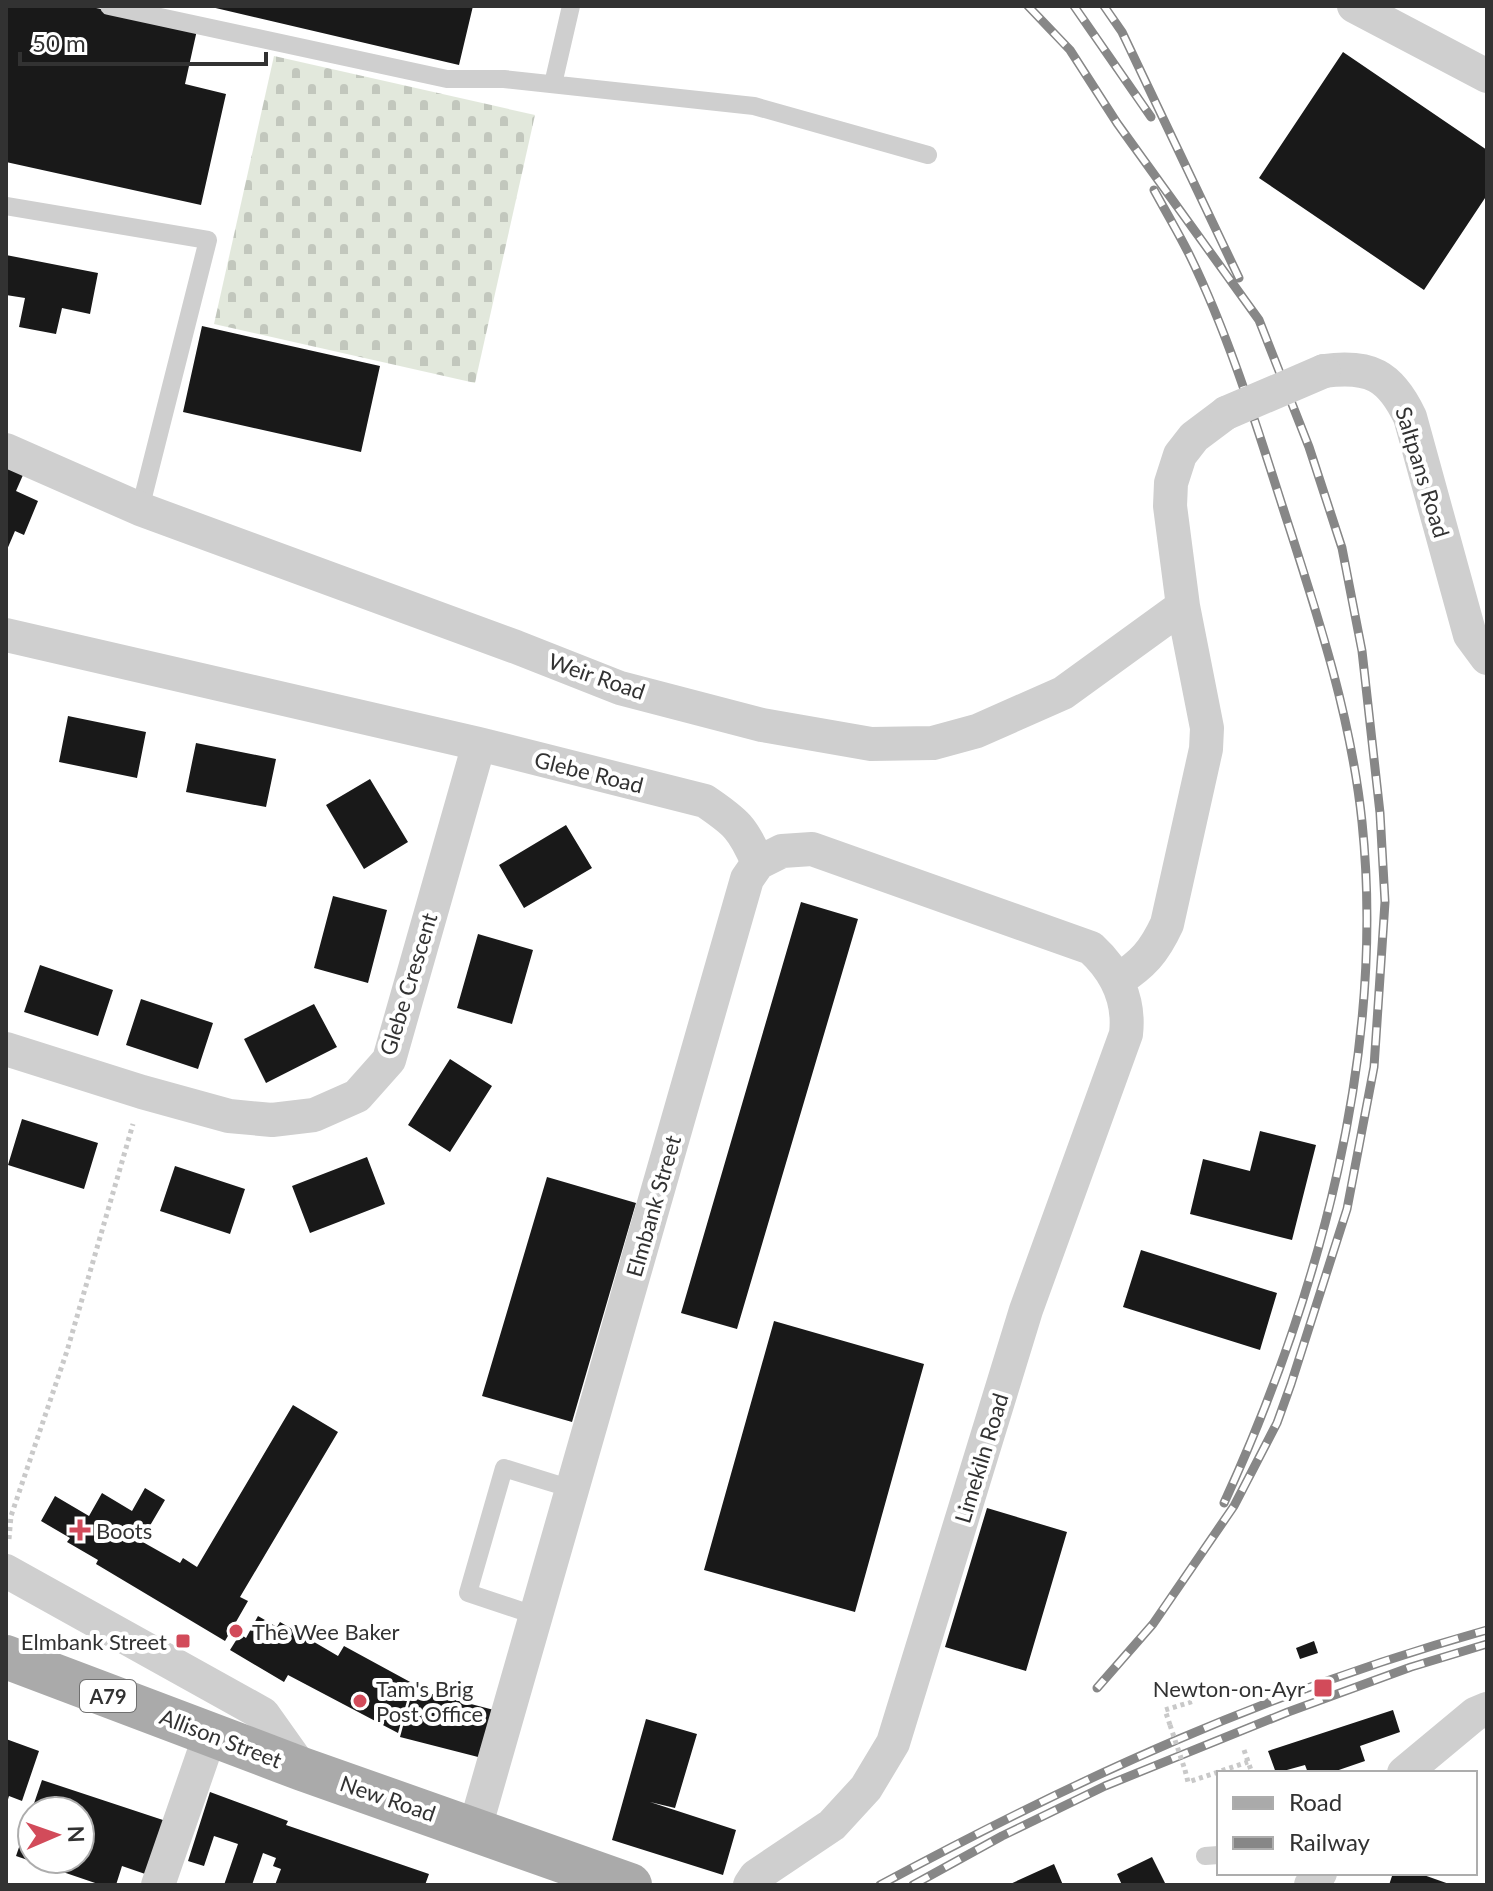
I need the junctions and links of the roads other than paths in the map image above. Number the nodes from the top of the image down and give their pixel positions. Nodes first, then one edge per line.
1 (109, 6) edge
2 (571, 6) edge
3 (1354, 6) edge
4 (1487, 76) edge
5 (553, 84) junction
6 (928, 155) dead end
7 (6, 206) edge
8 (6, 450) edge
9 (140, 509) junction
10 (1183, 606) junction
11 (6, 635) edge
12 (1487, 658) edge
13 (479, 744) junction
14 (758, 863) junction
15 (1117, 981) junction
16 (6, 1049) edge
17 (572, 1489) junction
18 (7, 1562) edge
19 (534, 1615) junction
20 (6, 1657) edge
21 (1487, 1709) edge
22 (210, 1735) junction
23 (302, 1769) junction
24 (1406, 1771) edge
25 (475, 1828) junction
26 (158, 1885) edge
27 (630, 1885) edge
28 (750, 1885) edge

1 - 5 lane
2 - 5 lane
3 - 4 street
5 - 6 lane
7 - 9 lane
8 - 9 street, Weir Road
9 - 10 street, Weir Road
10 - 12 street, Saltpans Road, bridge
10 - 15 street, Saltpans Road
11 - 13 street, Glebe Road
13 - 14 street, Glebe Road
13 - 16 street, Glebe Crescent
14 - 15 street
14 - 17 street, Elmbank Street
15 - 28 street, Limekiln Road
17 - 19 street, Elmbank Street
17 - 19 lane
18 - 23 street
19 - 25 street, Elmbank Street
20 - 22 main road, Allison Street / A79
21 - 24 street
22 - 23 main road, Allison Street / A79
22 - 26 street
23 - 25 main road, New Road / A79
25 - 27 main road, A79

